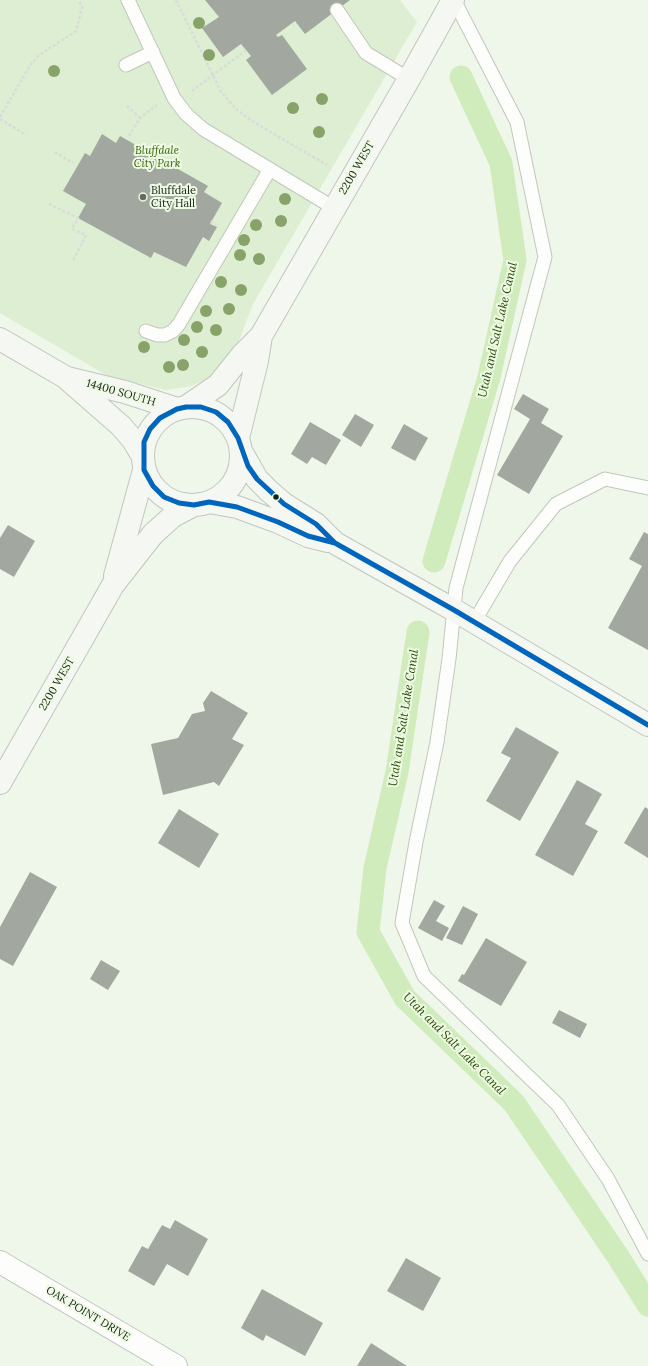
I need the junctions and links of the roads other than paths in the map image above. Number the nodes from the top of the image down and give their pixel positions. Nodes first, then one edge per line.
1 (128, 0) edge
2 (454, 0) edge
3 (337, 10) dead end
4 (153, 52) junction
5 (126, 65) dead end
6 (409, 80) junction
7 (270, 169) junction
8 (334, 208) junction
9 (146, 331) dead end
10 (261, 336) junction
11 (0, 339) edge
12 (65, 377) junction
13 (182, 408) junction
14 (240, 444) junction
15 (144, 463) junction
16 (648, 488) edge
17 (202, 504) junction
18 (335, 543) junction
19 (113, 585) junction
20 (454, 610) junction
21 (474, 622) junction
22 (648, 725) edge
23 (0, 783) edge
24 (648, 1254) edge
25 (0, 1262) edge
26 (176, 1366) edge

1 - 4 lane
2 - 6 main road, 2200 WEST
2 - 20 lane
3 - 6 lane
4 - 5 lane
4 - 7 lane
6 - 8 main road, 2200 WEST
7 - 8 lane
7 - 9 lane
8 - 10 main road, 2200 WEST
10 - 13 main road, 2200 WEST
10 - 14 main road, 2200 WEST
11 - 12 main road, 14400 SOUTH
12 - 13 main road, 14400 SOUTH
12 - 15 main road, 14400 SOUTH
13 - 14 main road
13 - 15 main road
14 - 17 main road
14 - 18 main road
15 - 17 main road
15 - 19 main road, 2200 WEST
16 - 21 lane
17 - 18 main road
17 - 19 main road, 2200 WEST
18 - 20 main road
19 - 23 main road, 2200 WEST
20 - 21 main road
20 - 24 lane
21 - 22 main road
25 - 26 street, OAK POINT DRIVE

